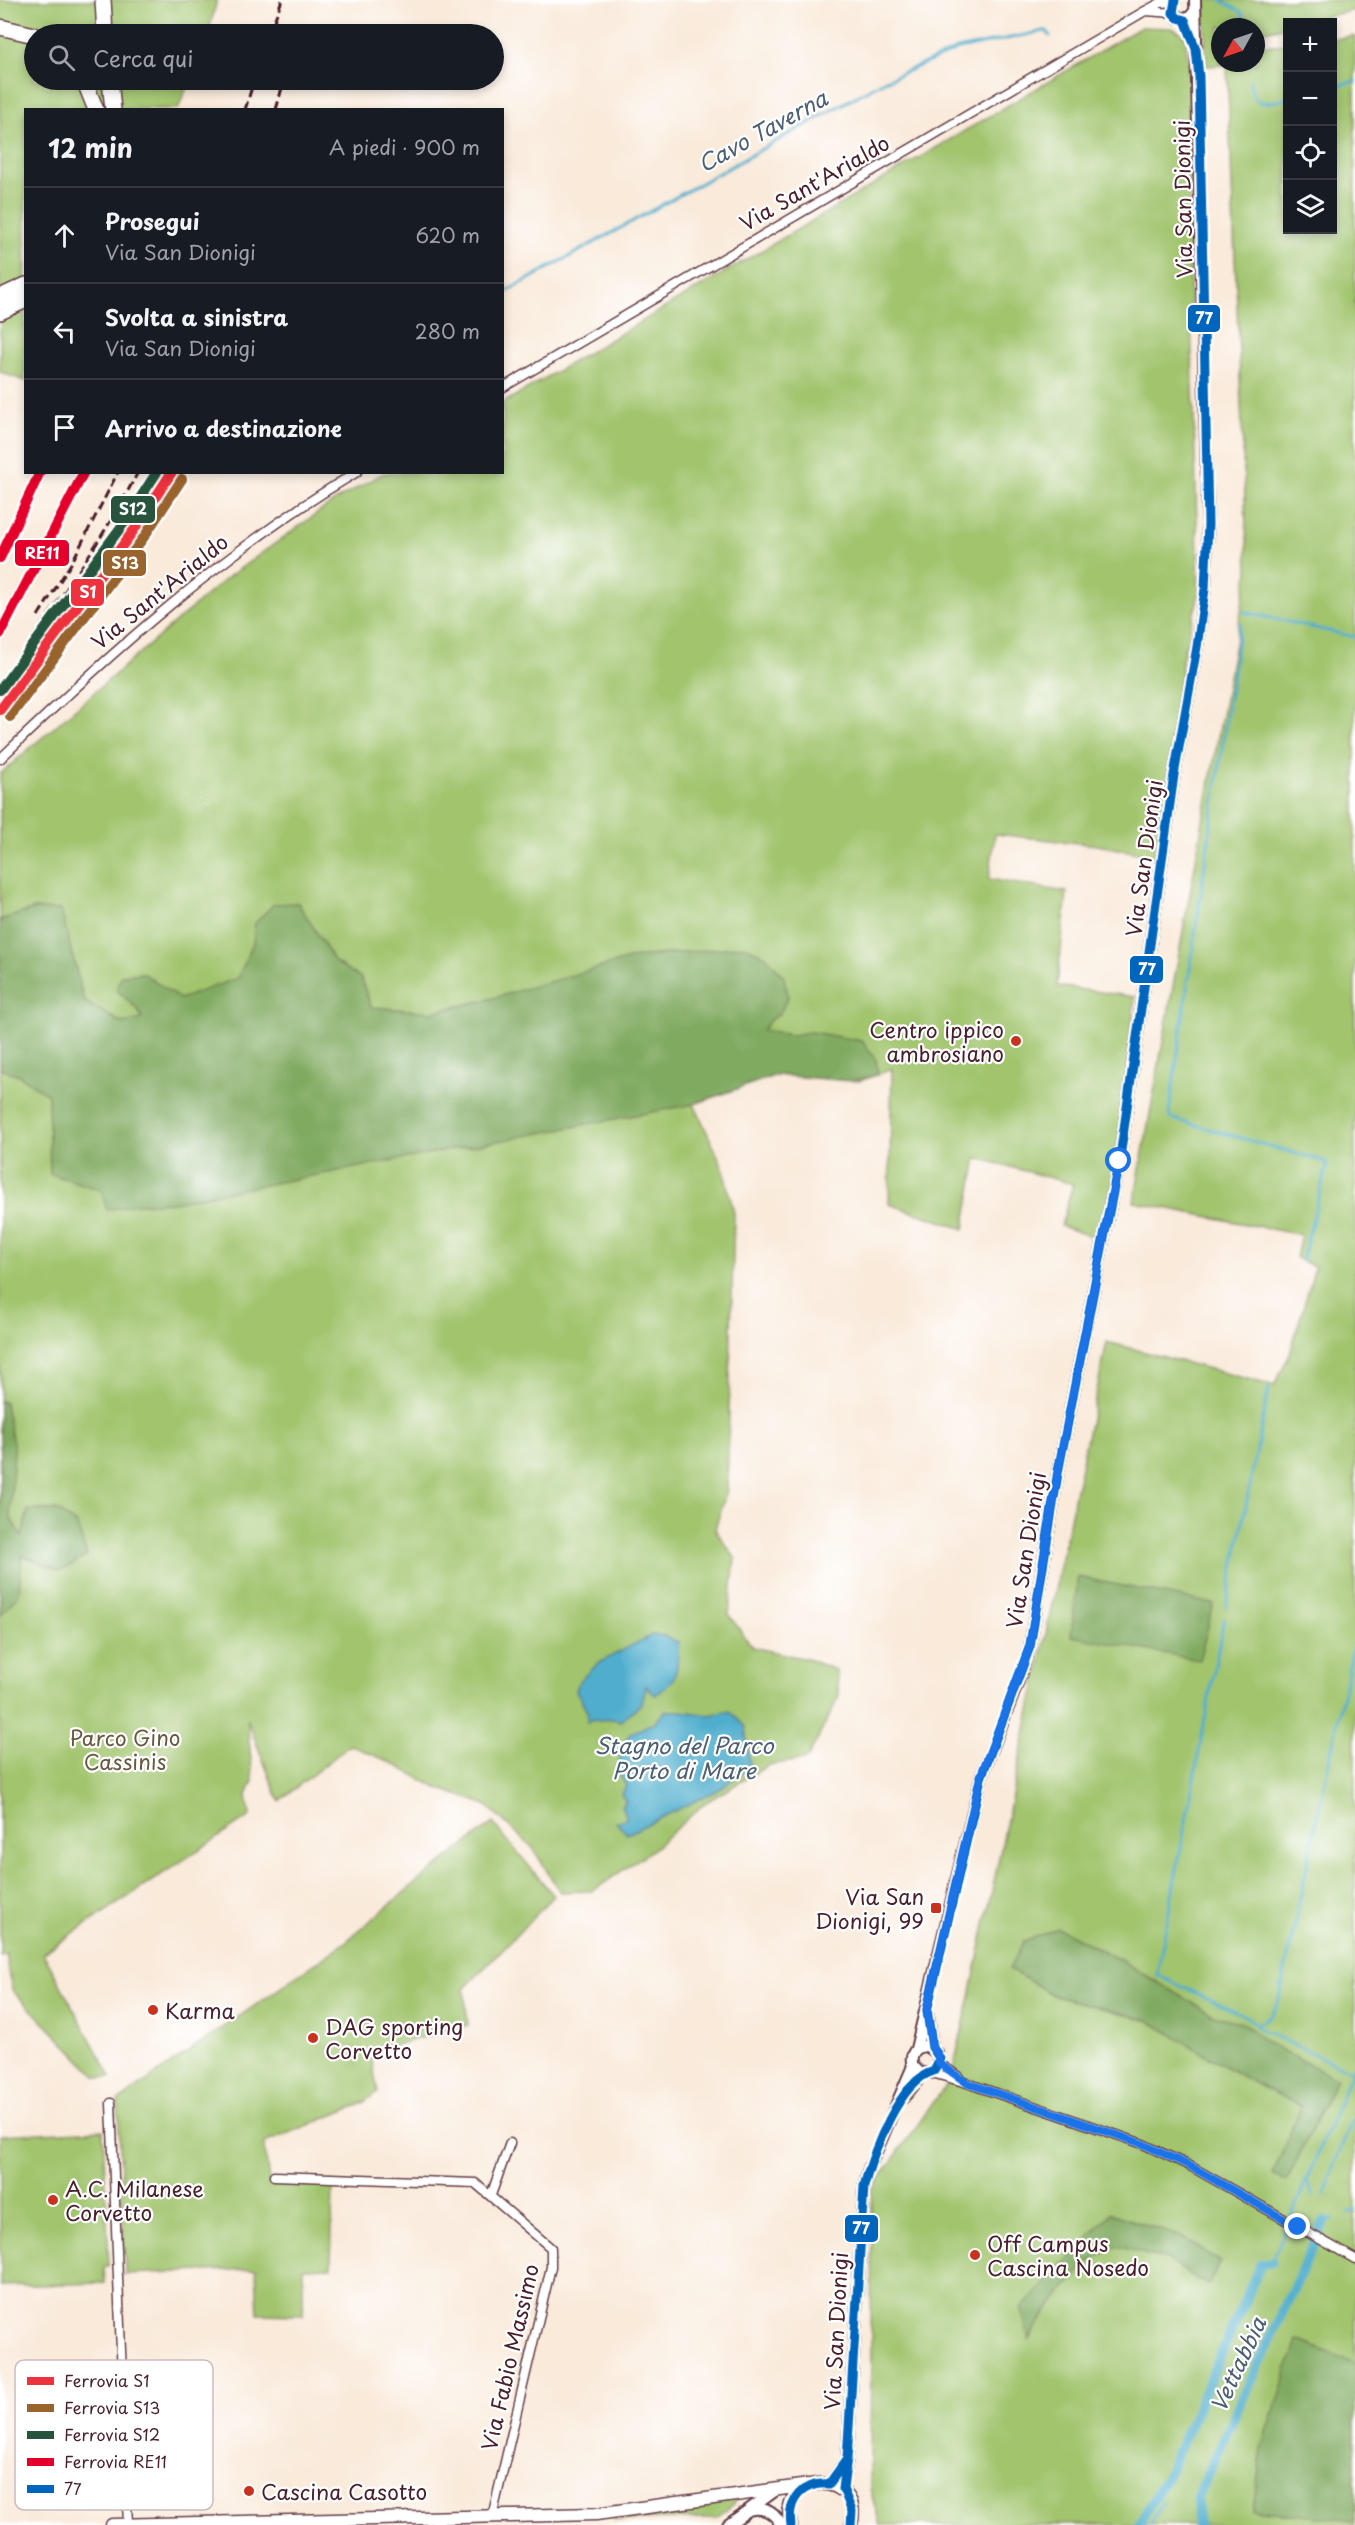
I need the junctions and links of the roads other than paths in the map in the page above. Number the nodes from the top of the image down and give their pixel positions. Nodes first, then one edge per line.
1 (103, 0) edge
2 (1194, 4) edge
3 (1174, 5) edge
4 (1185, 20) junction
5 (104, 24) edge
6 (0, 27) edge
7 (24, 33) edge
8 (1196, 49) junction
9 (88, 90) edge
10 (111, 90) edge
11 (95, 108) edge
12 (113, 108) edge
13 (24, 286) edge
14 (0, 297) edge
15 (24, 301) edge
16 (0, 312) edge
17 (504, 387) edge
18 (354, 474) edge
19 (0, 759) edge
20 (927, 2010) junction
21 (932, 2047) junction
22 (916, 2049) junction
23 (939, 2063) junction
24 (913, 2066) junction
25 (927, 2073) junction
26 (967, 2083) junction
27 (111, 2103) dead end
28 (897, 2105) junction
29 (510, 2143) dead end
30 (274, 2176) dead end
31 (491, 2195) junction
32 (1355, 2259) edge
33 (121, 2360) edge
34 (847, 2459) junction
35 (829, 2484) junction
36 (809, 2485) junction
37 (777, 2489) junction
38 (842, 2491) junction
39 (127, 2510) edge
40 (747, 2510) junction
41 (852, 2510) junction
42 (492, 2517) junction
43 (226, 2523) edge
44 (112, 2525) edge
45 (128, 2525) edge
46 (728, 2525) edge
47 (781, 2525) edge
48 (791, 2525) edge
49 (853, 2525) edge
50 (862, 2525) edge

1 - 5 highway
2 - 4 street
2 - 8 street, Via San Dionigi
3 - 4 street, Via Sant'Arialdo
3 - 17 street, Via Sant'Arialdo
4 - 8 street, Via San Dionigi
6 - 7 highway
8 - 20 street, Via San Dionigi
9 - 11 highway
10 - 12 highway
13 - 14 highway
15 - 16 highway
18 - 19 street, Via Sant'Arialdo
20 - 21 street, Via San Dionigi
20 - 22 street, Via San Dionigi
21 - 22 street
21 - 23 street, Via San Dionigi
22 - 24 street, Via San Dionigi
23 - 25 street, Via San Dionigi
23 - 26 street
24 - 25 street
24 - 28 street, Via San Dionigi
25 - 26 street
25 - 28 street, Via San Dionigi
26 - 32 street
27 - 33 street
28 - 34 street, Via San Dionigi
29 - 31 street
30 - 31 street
31 - 42 street, Via Fabio Massimo
34 - 35 street
34 - 38 street, Via San Dionigi
35 - 36 main road
35 - 38 main road
36 - 37 main road
36 - 48 main road
37 - 40 street
37 - 42 main road
38 - 41 main road
39 - 45 street
40 - 46 street
40 - 47 street
41 - 49 main road
41 - 50 main road
42 - 43 main road
43 - 45 main road
44 - 45 main road
49 - 50 main road

